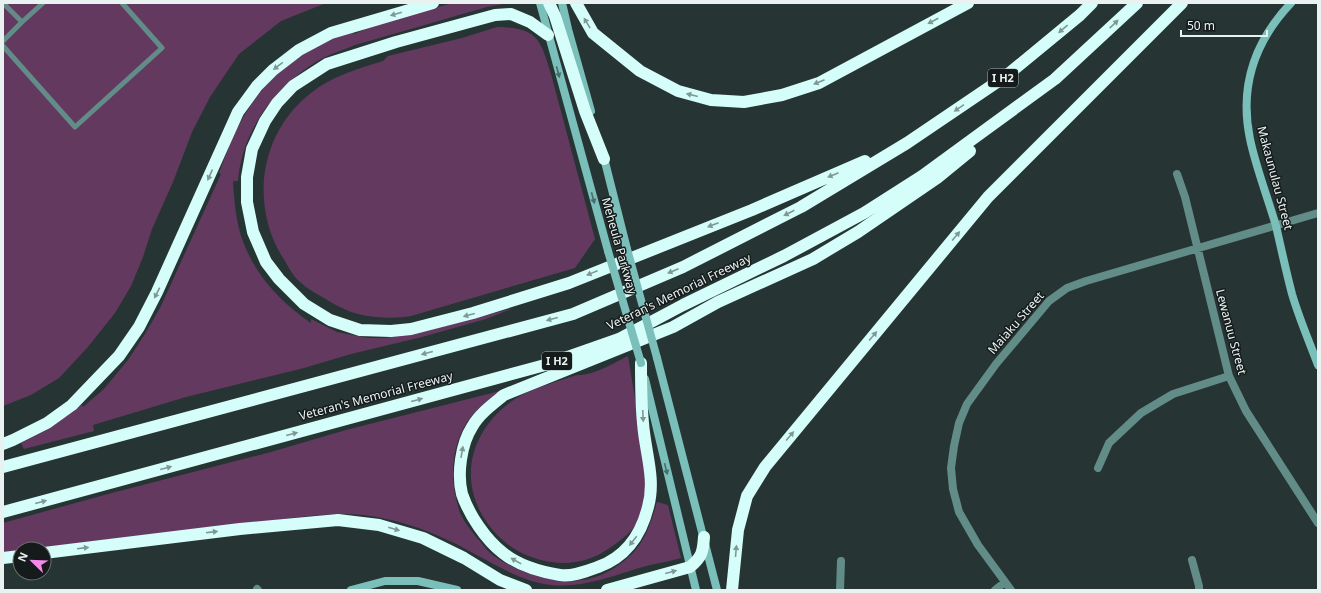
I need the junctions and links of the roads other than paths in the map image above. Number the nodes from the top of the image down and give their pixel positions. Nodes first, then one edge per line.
1 (3, 3) edge
2 (43, 3) edge
3 (122, 3) edge
4 (433, 3) edge
5 (540, 3) edge
6 (549, 3) edge
7 (562, 3) edge
8 (576, 3) edge
9 (968, 3) edge
10 (1092, 3) edge
11 (1137, 3) edge
12 (1182, 3) edge
13 (1290, 3) edge
14 (22, 22) junction
15 (548, 35) junction
16 (3, 41) edge
17 (3, 46) edge
18 (1055, 79) junction
19 (907, 143) junction
20 (604, 159) junction
21 (1177, 174) dead end
22 (1318, 213) edge
23 (1275, 226) junction
24 (1198, 249) junction
25 (641, 363) junction
26 (1318, 365) edge
27 (1229, 376) junction
28 (3, 444) edge
29 (3, 467) edge
30 (1098, 468) dead end
31 (3, 512) edge
32 (1318, 523) edge
33 (704, 537) junction
34 (52, 552) edge
35 (1192, 560) dead end
36 (841, 561) dead end
37 (690, 567) junction
38 (1005, 582) junction
39 (351, 590) edge
40 (457, 590) edge
41 (526, 590) edge
42 (607, 590) edge
43 (696, 590) edge
44 (717, 590) edge
45 (732, 590) edge
46 (840, 590) edge
47 (995, 590) edge
48 (1011, 590) edge
49 (1199, 590) edge

1 - 14 lane
2 - 14 lane
3 - 17 lane
4 -> 28 highway
5 - 15 main road, Meheula Parkway
6 - 20 highway
7 - 20 main road, Meheula Parkway
9 -> 8 highway
10 -> 19 highway, Veteran's Memorial Freeway / I H2
18 -> 11 highway, Veteran's Memorial Freeway / I H2
45 -> 12 highway
13 - 23 main road, Makaunulau Street
14 - 16 lane
19 -> 15 highway
15 -> 25 main road, Meheula Parkway, bridge
25 -> 18 highway
31 -> 18 highway, Veteran's Memorial Freeway / I H2
19 -> 29 highway, Veteran's Memorial Freeway / I H2
20 - 33 main road, Meheula Parkway, bridge
21 - 24 street, Lewanuu Street
22 - 23 street, Maiaku Street
23 - 24 street, Maiaku Street
23 - 26 main road, Makaunulau Street
24 - 27 street, Lewanuu Street
24 - 38 street, Maiaku Street
25 -> 37 main road, Meheula Parkway
27 - 30 street
27 - 32 street, Lewanuu Street
33 - 37 highway
33 - 44 main road, Meheula Parkway
34 -> 41 highway
35 - 49 street
36 - 46 street
42 -> 37 highway
37 - 43 main road, Meheula Parkway
38 - 47 street
38 - 48 street, Maiaku Street
39 - 40 main road

